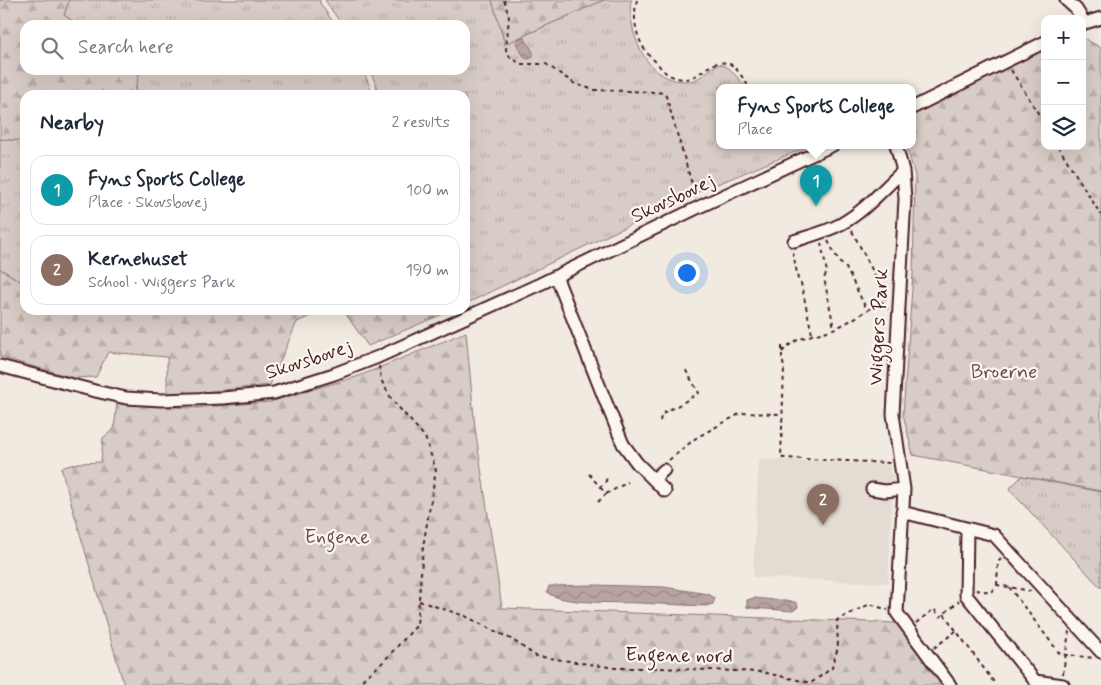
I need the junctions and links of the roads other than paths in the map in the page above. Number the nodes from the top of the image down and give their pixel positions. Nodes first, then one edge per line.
1 (1066, 0) edge
2 (1079, 15) edge
3 (1101, 18) edge
4 (1086, 22) edge
5 (1041, 44) edge
6 (916, 106) edge
7 (825, 149) edge
8 (897, 149) edge
9 (902, 171) junction
10 (794, 241) road end
11 (556, 276) junction
12 (0, 366) edge
13 (664, 470) road end
14 (654, 479) junction
15 (872, 489) dead end
16 (904, 489) junction
17 (665, 490) dead end
18 (902, 512) junction
19 (967, 529) junction
20 (1101, 652) edge
21 (950, 685) edge
22 (1062, 685) edge

1 - 2 street
3 - 4 street
5 - 6 street
7 - 11 street, Skovsbovej
8 - 9 street, Wiggers Park
9 - 10 street
9 - 16 street, Wiggers Park
11 - 12 street, Skovsbovej
11 - 14 street
13 - 14 street
14 - 17 street
15 - 16 street
16 - 18 street, Wiggers Park
18 - 19 street
18 - 21 street, Wiggers Park
19 - 20 street
19 - 22 street

